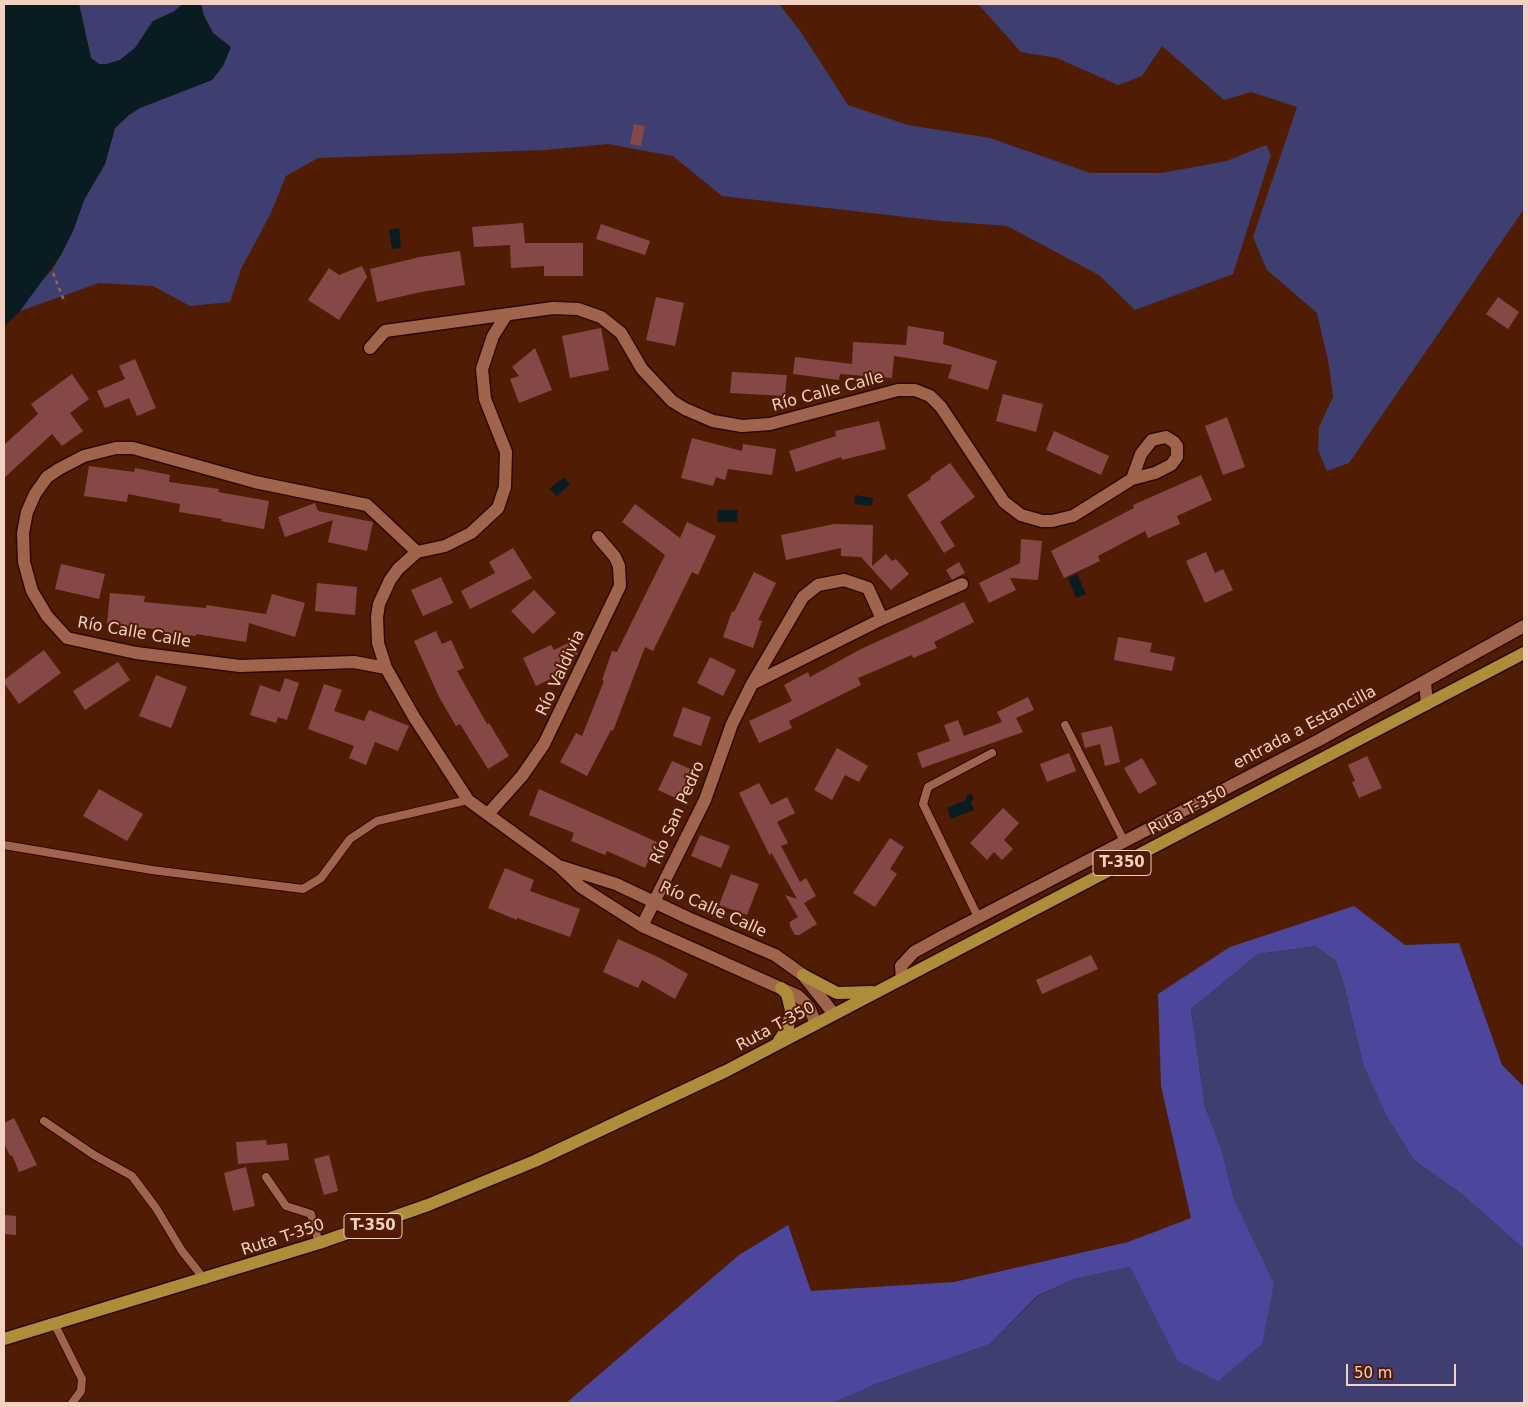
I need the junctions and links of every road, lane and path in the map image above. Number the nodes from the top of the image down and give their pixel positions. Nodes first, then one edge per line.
1 (53, 273) dead end
2 (65, 303) dead end
3 (507, 314) junction
4 (370, 348) dead end
5 (1132, 479) dead end
6 (598, 537) dead end
7 (418, 552) junction
8 (962, 584) dead end
9 (882, 619) junction
10 (1524, 626) edge
11 (1524, 652) edge
12 (386, 668) junction
13 (1424, 682) junction
14 (752, 684) junction
15 (1427, 704) junction
16 (1065, 725) dead end
17 (992, 752) dead end
18 (468, 800) junction
19 (488, 814) junction
20 (1124, 841) junction
21 (4, 845) edge
22 (560, 867) junction
23 (654, 902) junction
24 (978, 918) junction
25 (642, 926) junction
26 (803, 975) junction
27 (902, 979) junction
28 (781, 988) junction
29 (879, 991) junction
30 (834, 1014) junction
31 (816, 1024) junction
32 (777, 1044) junction
33 (44, 1121) dead end
34 (266, 1177) dead end
35 (319, 1244) junction
36 (205, 1280) junction
37 (54, 1325) junction
38 (4, 1339) edge
39 (72, 1403) edge

1 - 2 path
3 - 4 street, Río Calle Calle
3 - 5 street, Río Calle Calle
3 - 7 street, Río Calle Calle
6 - 19 street, Río Valdivia
7 - 12 street, Río Calle Calle
7 - 12 street, Río Calle Calle
8 - 9 street
9 - 14 street
9 - 14 street, Río San Pedro
10 - 13 street, entrada a Estancilla
11 - 15 main road, Ruta T-350 / T-350
12 - 18 street, Río Calle Calle
13 - 15 street
13 - 20 street, entrada a Estancilla
14 - 23 street, Río San Pedro
15 - 27 main road, Ruta T-350 / T-350
16 - 20 lane
17 - 24 lane
18 - 19 street, Río Calle Calle
18 - 21 lane
19 - 22 street, Río Calle Calle
20 - 24 street, entrada a Estancilla
22 - 23 street, Río Calle Calle
22 - 25 street, Río Calle Calle
23 - 25 street, Río San Pedro
23 - 26 street, Río Calle Calle
24 - 27 street, entrada a Estancilla
25 - 28 street, Río Calle Calle
26 - 29 main road
26 - 30 street, Río Calle Calle
27 - 29 main road, Ruta T-350 / T-350
28 - 31 street, Río Calle Calle
28 - 32 main road
29 - 30 main road, Ruta T-350 / T-350
30 - 31 main road, Ruta T-350 / T-350
31 - 32 main road, Ruta T-350 / T-350
32 - 35 main road, Ruta T-350 / T-350
33 - 36 lane
34 - 35 lane
35 - 36 main road, Ruta T-350 / T-350
36 - 37 main road, Ruta T-350 / T-350
37 - 38 main road, Ruta T-350 / T-350
37 - 39 lane

